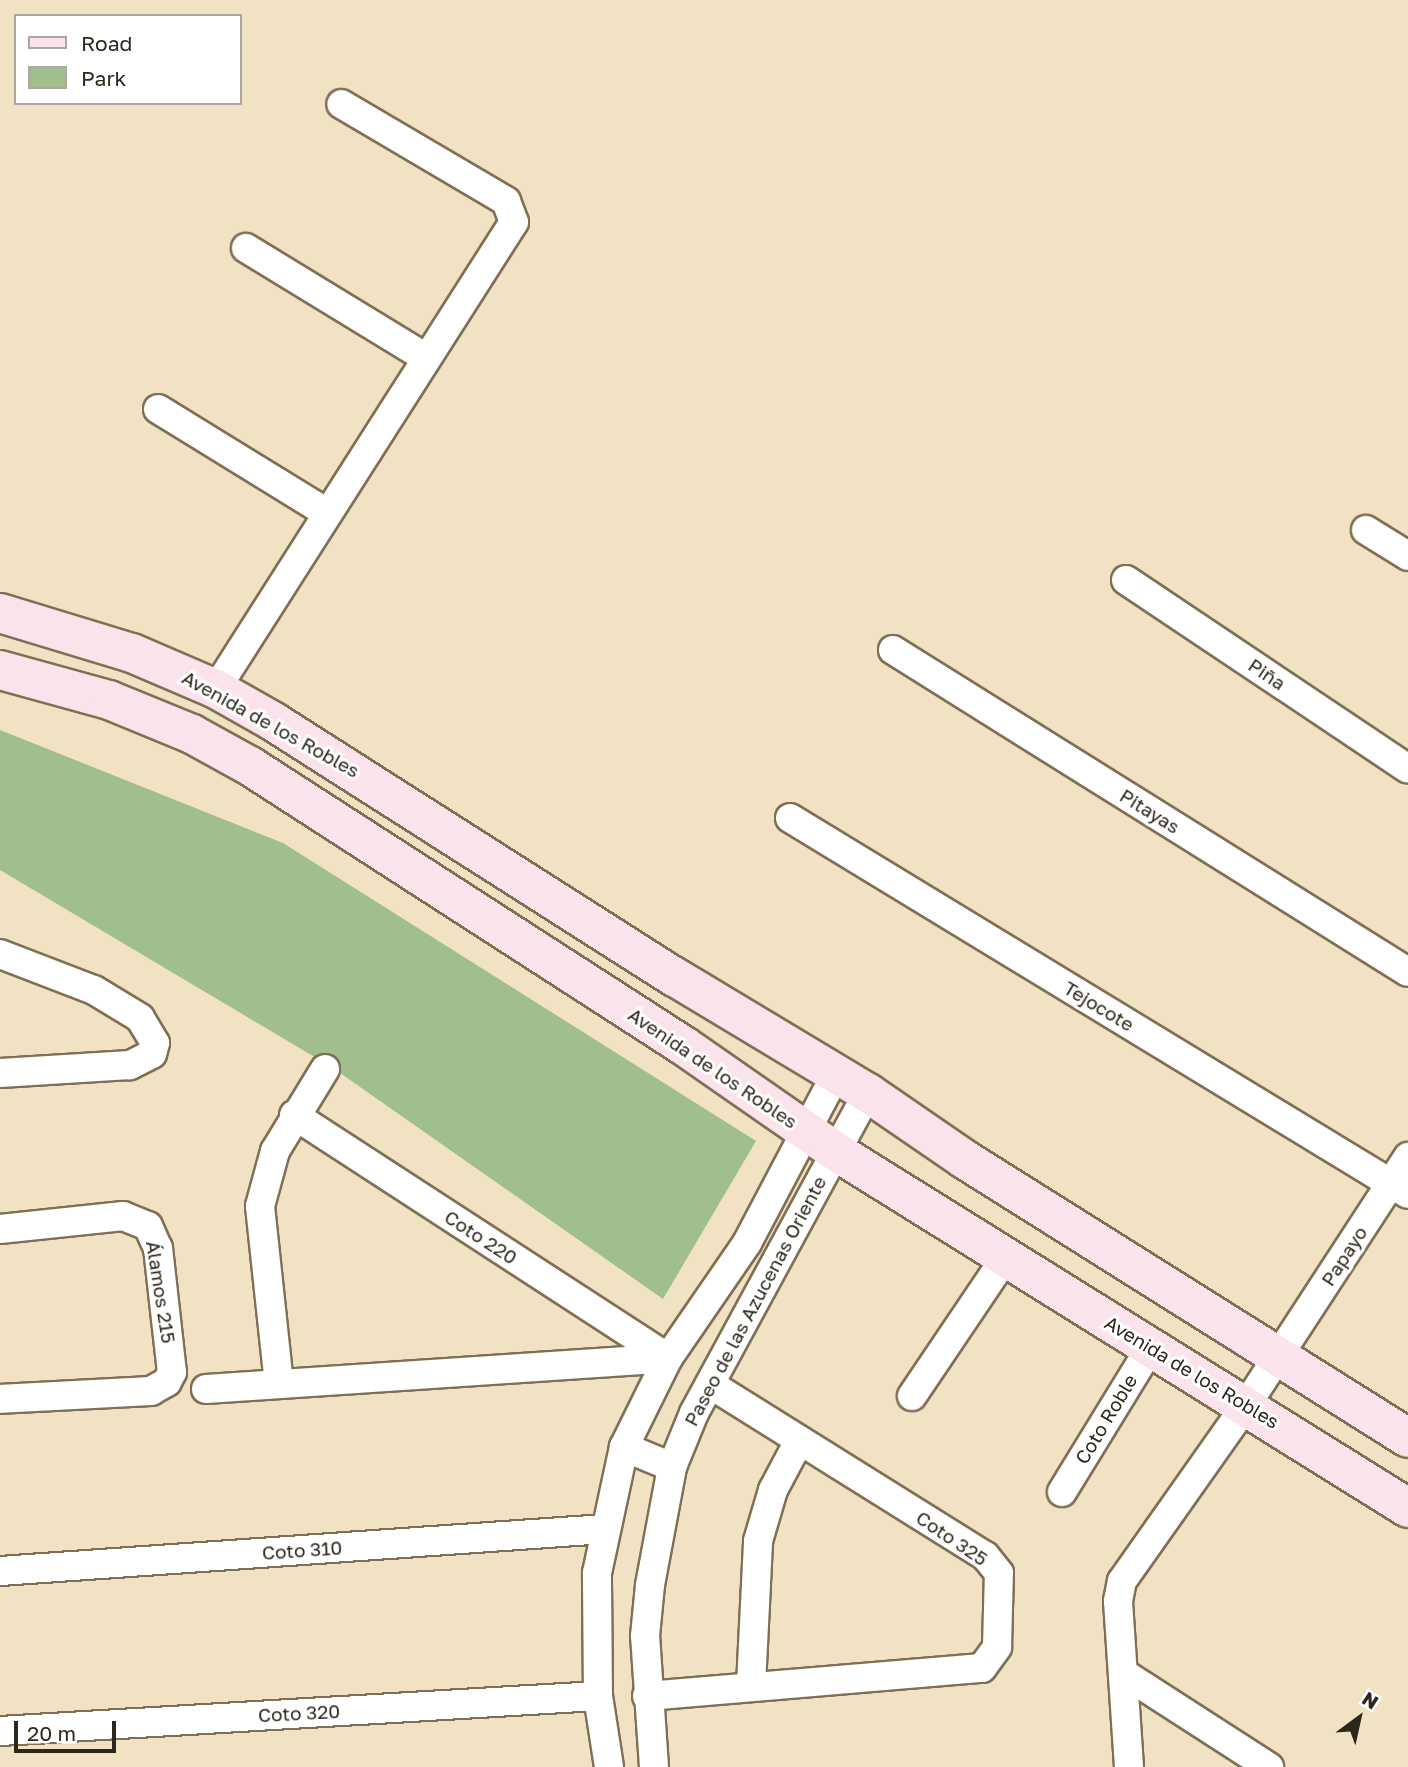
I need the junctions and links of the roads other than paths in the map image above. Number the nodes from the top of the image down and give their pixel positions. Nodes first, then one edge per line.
1 (341, 104) dead end
2 (246, 248) dead end
3 (426, 358) junction
4 (158, 408) dead end
5 (327, 513) junction
6 (1366, 530) dead end
7 (1408, 556) edge
8 (1126, 580) dead end
9 (0, 613) edge
10 (892, 650) dead end
11 (0, 670) edge
12 (216, 689) junction
13 (1408, 768) edge
14 (790, 818) dead end
15 (0, 954) edge
16 (1408, 972) edge
17 (326, 1069) dead end
18 (0, 1073) edge
19 (836, 1074) junction
20 (869, 1093) junction
21 (294, 1115) junction
22 (804, 1130) junction
23 (835, 1151) junction
24 (1408, 1157) edge
25 (1400, 1189) edge
26 (0, 1229) edge
27 (1005, 1258) junction
28 (1151, 1347) junction
29 (1279, 1354) junction
30 (668, 1358) junction
31 (279, 1384) junction
32 (711, 1385) junction
33 (206, 1389) dead end
34 (912, 1396) dead end
35 (0, 1399) edge
36 (1247, 1404) junction
37 (1408, 1438) edge
38 (799, 1441) junction
39 (624, 1447) junction
40 (672, 1467) junction
41 (1062, 1492) dead end
42 (1408, 1508) edge
43 (604, 1529) junction
44 (0, 1571) edge
45 (1124, 1673) junction
46 (751, 1686) junction
47 (598, 1696) junction
48 (648, 1696) junction
49 (0, 1731) edge
50 (609, 1767) edge
51 (654, 1767) edge
52 (1129, 1767) edge
53 (1269, 1767) edge

1 - 3 street
2 - 3 street
3 - 5 street
4 - 5 street
5 - 12 street
6 - 7 street
8 - 13 street, Piña
9 - 12 street, Avenida de los Robles
10 - 16 street, Pitayas
11 - 22 street, Avenida de los Robles
12 - 19 street, Avenida de los Robles
14 - 25 street, Tejocote
15 - 18 street
17 - 21 street
19 - 20 street, Avenida de los Robles
19 - 22 street, Paseo de las Azucenas Oriente
20 - 23 street, Paseo de las Azucenas Oriente
20 - 29 street, Avenida de los Robles
21 - 30 street, Coto 220
21 - 31 street
22 - 23 street, Avenida de los Robles
22 - 30 street, Paseo de las Azucenas Oriente
23 - 27 street, Avenida de los Robles
23 - 32 street, Paseo de las Azucenas Oriente
24 - 25 street, Papayo
25 - 29 street, Papayo
26 - 35 street, Álamos 215
27 - 28 street, Avenida de los Robles
27 - 34 street
28 - 36 street, Avenida de los Robles
28 - 41 street, Coto Roble
29 - 36 street, Papayo
29 - 37 street, Avenida de los Robles
30 - 31 street
30 - 39 street, Paseo de las Azucenas Oriente
31 - 33 street
32 - 38 street, Coto 325
32 - 40 street, Paseo de las Azucenas Oriente
36 - 42 street, Avenida de los Robles
36 - 45 street, Papayo
38 - 46 street
38 - 46 street, Coto 325
39 - 40 street
39 - 43 street, Paseo de las Azucenas Oriente
40 - 48 street, Paseo de las Azucenas Oriente
43 - 44 street, Coto 310
43 - 47 street, Paseo de las Azucenas Oriente
45 - 52 street, Papayo
45 - 53 street
46 - 48 street, Coto 325
47 - 49 street, Coto 320
47 - 50 street, Paseo de las Azucenas Oriente
48 - 51 street, Paseo de las Azucenas Oriente

